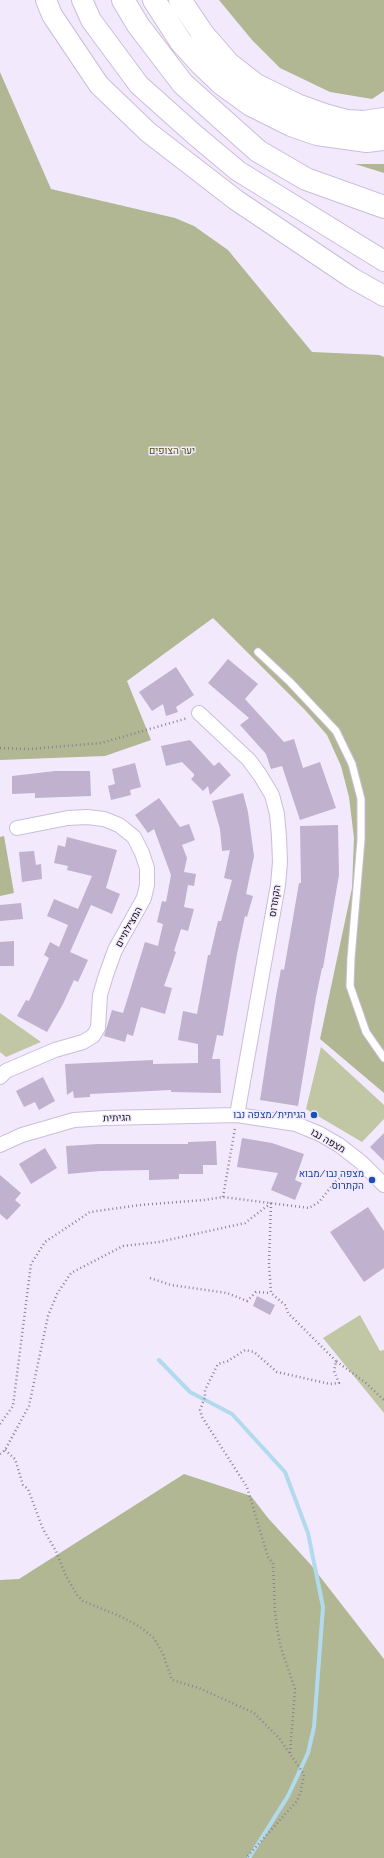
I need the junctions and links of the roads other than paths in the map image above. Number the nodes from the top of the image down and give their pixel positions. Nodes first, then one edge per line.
1 (46, 0) edge
2 (82, 0) edge
3 (123, 0) edge
4 (154, 0) edge
5 (180, 0) edge
6 (384, 119) edge
7 (384, 139) edge
8 (384, 207) edge
9 (384, 261) edge
10 (384, 296) edge
11 (258, 652) dead end
12 (199, 714) road end
13 (17, 828) dead end
14 (384, 1058) edge
15 (0, 1076) edge
16 (237, 1115) junction
17 (0, 1143) edge
18 (384, 1185) edge

1 - 10 main road
2 - 9 main road
3 - 8 highway
4 - 7 highway
5 - 6 highway
11 - 14 lane
12 - 16 street, הקתרוס
13 - 15 street, המצילתיים
16 - 17 street, הגיתית
16 - 18 street, מצפה נבו

